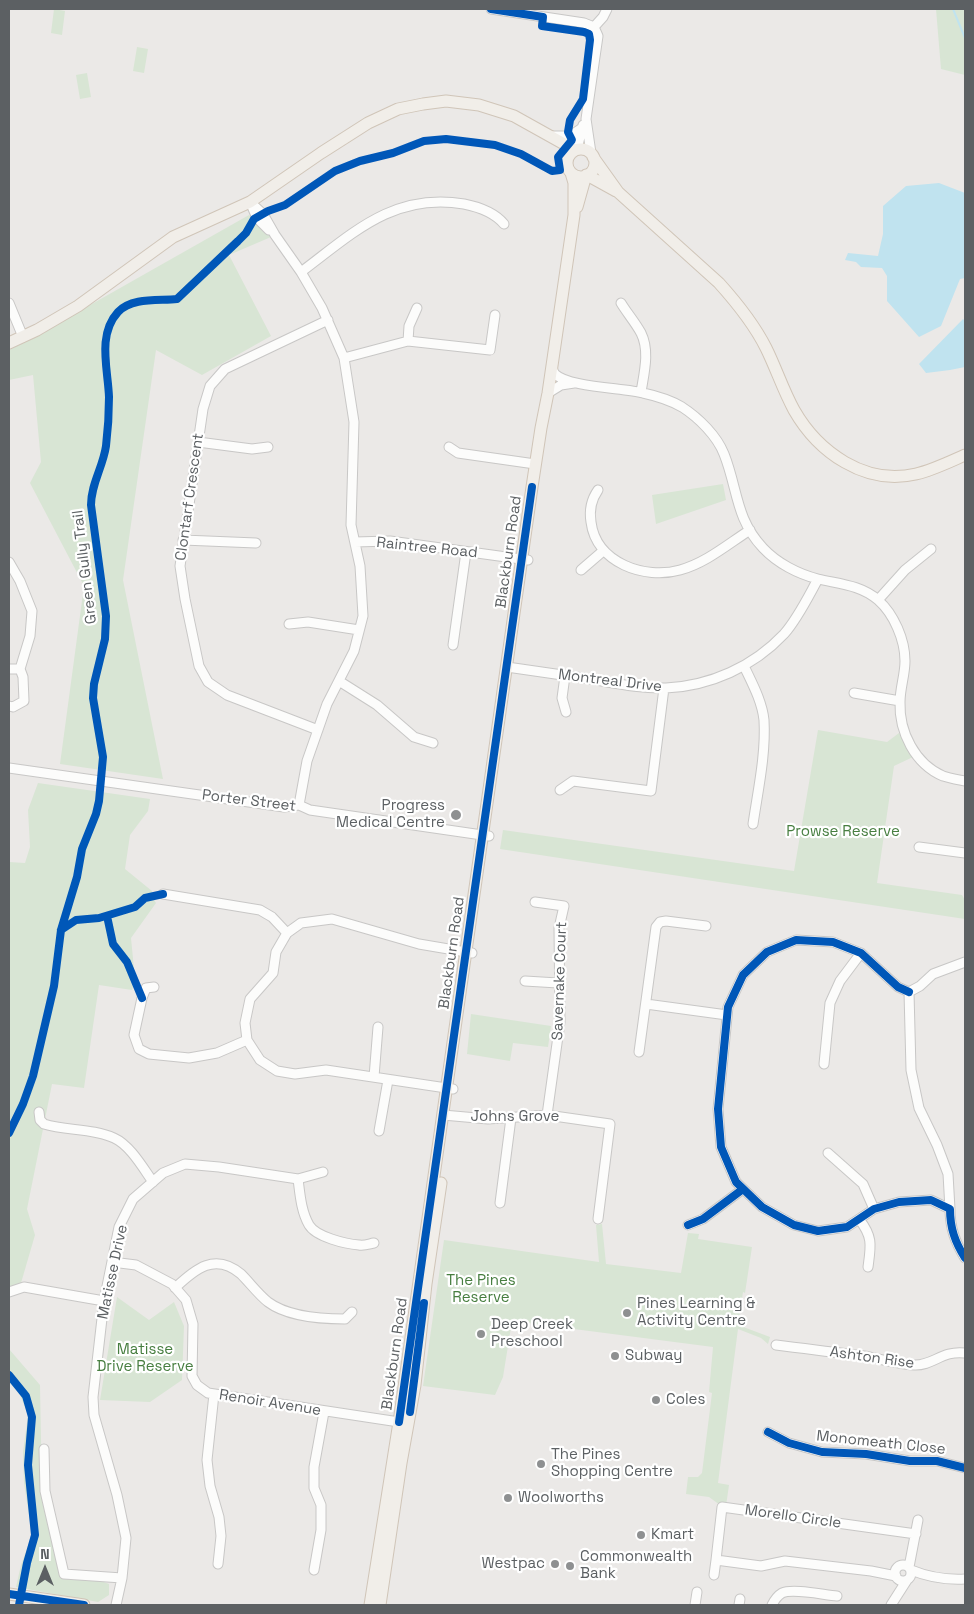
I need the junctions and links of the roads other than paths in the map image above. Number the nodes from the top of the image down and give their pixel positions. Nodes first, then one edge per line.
1 (491, 9) edge
2 (607, 9) edge
3 (594, 27) junction
4 (586, 119) junction
5 (582, 128) junction
6 (546, 134) junction
7 (576, 150) junction
8 (592, 155) junction
9 (569, 168) junction
10 (586, 175) junction
11 (614, 190) junction
12 (580, 200) junction
13 (253, 206) junction
14 (574, 215) junction
15 (504, 224) dead end
16 (301, 272) junction
17 (9, 303) edge
18 (621, 303) dead end
19 (417, 308) dead end
20 (495, 315) dead end
21 (328, 320) junction
22 (22, 334) junction
23 (9, 336) edge
24 (408, 341) junction
25 (9, 343) edge
26 (344, 358) junction
27 (552, 368) junction
28 (574, 383) junction
29 (642, 392) junction
30 (548, 393) junction
31 (198, 442) junction
32 (268, 447) dead end
33 (449, 447) dead end
34 (965, 455) edge
35 (536, 464) junction
36 (598, 490) dead end
37 (750, 530) junction
38 (183, 540) junction
39 (355, 542) junction
40 (256, 543) dead end
41 (931, 549) dead end
42 (603, 551) junction
43 (466, 552) junction
44 (525, 560) junction
45 (9, 562) edge
46 (581, 570) dead end
47 (818, 579) junction
48 (878, 600) junction
49 (288, 624) dead end
50 (359, 630) junction
51 (453, 645) dead end
52 (744, 666) junction
53 (510, 668) junction
54 (9, 669) edge
55 (20, 669) junction
56 (565, 676) junction
57 (338, 681) junction
58 (664, 688) junction
59 (854, 693) dead end
60 (900, 700) junction
61 (9, 706) edge
62 (566, 712) dead end
63 (318, 730) junction
64 (433, 742) dead end
65 (9, 768) edge
66 (965, 782) edge
67 (560, 790) dead end
68 (299, 805) junction
69 (753, 824) dead end
70 (486, 836) junction
71 (919, 847) dead end
72 (965, 853) edge
73 (163, 894) dead end
74 (535, 902) dead end
75 (706, 926) dead end
76 (287, 933) junction
77 (469, 952) junction
78 (861, 953) junction
79 (965, 962) edge
80 (524, 981) dead end
81 (558, 982) junction
82 (154, 987) dead end
83 (909, 992) junction
84 (646, 1004) junction
85 (727, 1015) junction
86 (378, 1027) dead end
87 (247, 1040) junction
88 (639, 1052) dead end
89 (824, 1064) dead end
90 (374, 1077) junction
91 (388, 1080) junction
92 (450, 1088) junction
93 (39, 1112) dead end
94 (547, 1115) junction
95 (446, 1116) junction
96 (511, 1118) junction
97 (379, 1132) dead end
98 (828, 1153) dead end
99 (323, 1172) dead end
100 (298, 1179) junction
101 (153, 1182) junction
102 (743, 1188) junction
103 (500, 1203) dead end
104 (874, 1209) junction
105 (950, 1209) junction
106 (598, 1219) dead end
107 (859, 1219) junction
108 (688, 1225) dead end
109 (374, 1243) dead end
110 (965, 1258) edge
111 (112, 1262) junction
112 (868, 1267) dead end
113 (175, 1288) junction
114 (9, 1292) edge
115 (104, 1301) junction
116 (352, 1312) dead end
117 (776, 1345) dead end
118 (965, 1354) edge
119 (214, 1394) junction
120 (324, 1412) junction
121 (399, 1422) junction
122 (768, 1432) dead end
123 (44, 1449) dead end
124 (965, 1468) edge
125 (918, 1520) dead end
126 (916, 1534) junction
127 (716, 1560) junction
128 (218, 1564) dead end
129 (314, 1570) dead end
130 (903, 1573) junction
131 (714, 1575) dead end
132 (122, 1578) junction
133 (965, 1579) edge
134 (951, 1580) junction
135 (965, 1586) edge
136 (697, 1592) dead end
137 (9, 1594) edge
138 (837, 1596) dead end
139 (84, 1605) edge
140 (116, 1605) edge
141 (370, 1605) edge
142 (380, 1605) edge
143 (696, 1605) edge
144 (772, 1605) edge
145 (891, 1605) edge

1 - 3 street
2 - 3 street
3 - 4 street
4 - 5 street
4 - 8 street
5 - 6 street
5 - 7 street
6 - 7 main road
6 - 9 main road
6 - 13 main road
7 - 8 main road
7 - 9 main road
8 - 10 main road
8 - 11 main road
9 - 10 main road
9 - 14 main road, Blackburn Road
10 - 11 main road
10 - 12 main road, Blackburn Road
11 - 12 main road
11 - 34 main road
12 - 14 main road, Blackburn Road
13 - 16 street
13 - 22 main road
14 - 27 main road, Blackburn Road
15 - 16 street
16 - 21 street
17 - 22 street
18 - 29 street
19 - 24 street
20 - 24 street
21 - 26 street
21 - 31 street, Clontarf Crescent
22 - 23 main road
22 - 25 main road
24 - 26 street
26 - 39 street
27 - 28 street
27 - 30 main road, Blackburn Road
28 - 29 street
28 - 30 street
29 - 37 street
30 - 35 main road, Blackburn Road
30 - 44 main road, Blackburn Road
31 - 32 street
31 - 38 street, Clontarf Crescent
33 - 35 street
35 - 44 main road, Blackburn Road
36 - 42 street
37 - 42 street
37 - 47 street
38 - 40 street
38 - 63 street, Clontarf Crescent
39 - 43 street, Raintree Road
39 - 50 street
41 - 48 street
42 - 46 street
43 - 44 street, Raintree Road
43 - 51 street
44 - 53 main road, Blackburn Road
45 - 55 street
47 - 48 street
47 - 52 street, Montreal Drive
48 - 60 street
49 - 50 street
50 - 57 street
52 - 58 street, Montreal Drive
52 - 69 street
53 - 56 street, Montreal Drive
53 - 70 main road, Blackburn Road
54 - 55 street
55 - 61 street
56 - 58 street, Montreal Drive
56 - 62 street
57 - 63 street
57 - 64 street
58 - 67 street
59 - 60 street
60 - 66 street
63 - 68 street
65 - 68 street, Porter Street
68 - 70 street, Porter Street
70 - 77 main road, Blackburn Road
71 - 72 street
73 - 76 street
74 - 81 street, Savernake Court
75 - 84 street
76 - 77 street
76 - 87 street
77 - 92 main road, Blackburn Road
78 - 83 street
78 - 85 street
78 - 89 street
79 - 83 street
80 - 81 street
81 - 94 street, Savernake Court
82 - 87 street
83 - 105 street
84 - 85 street
84 - 88 street
85 - 102 street
86 - 90 street
87 - 90 street
90 - 91 street
91 - 92 street
91 - 97 street
92 - 95 main road, Blackburn Road
93 - 101 street
94 - 96 street, Johns Grove
94 - 106 street, Johns Grove
95 - 96 street, Johns Grove
95 - 121 main road, Blackburn Road
95 - 142 main road, Blackburn Road
96 - 103 street
98 - 104 street
99 - 100 street, Matisse Drive
100 - 101 street, Matisse Drive
100 - 109 street
101 - 111 street, Matisse Drive
102 - 107 street
102 - 108 street
104 - 105 street
104 - 107 street
105 - 110 street
107 - 112 street
111 - 113 street, Renoir Avenue
111 - 115 street, Matisse Drive
113 - 116 street
113 - 119 street, Renoir Avenue
114 - 115 street
115 - 132 street, Matisse Drive
117 - 118 street, Ashton Rise
119 - 120 street, Renoir Avenue
119 - 128 street
120 - 121 street, Renoir Avenue
120 - 129 street
121 - 141 main road, Blackburn Road
122 - 124 street, Monomeath Close
123 - 132 street
125 - 126 street
126 - 127 street, Morello Circle
126 - 130 street
127 - 130 street
127 - 131 street, Morello Circle
130 - 134 street
130 - 145 street
132 - 140 street, Matisse Drive
133 - 134 street
134 - 135 street
136 - 143 street
137 - 139 main road
138 - 144 street

